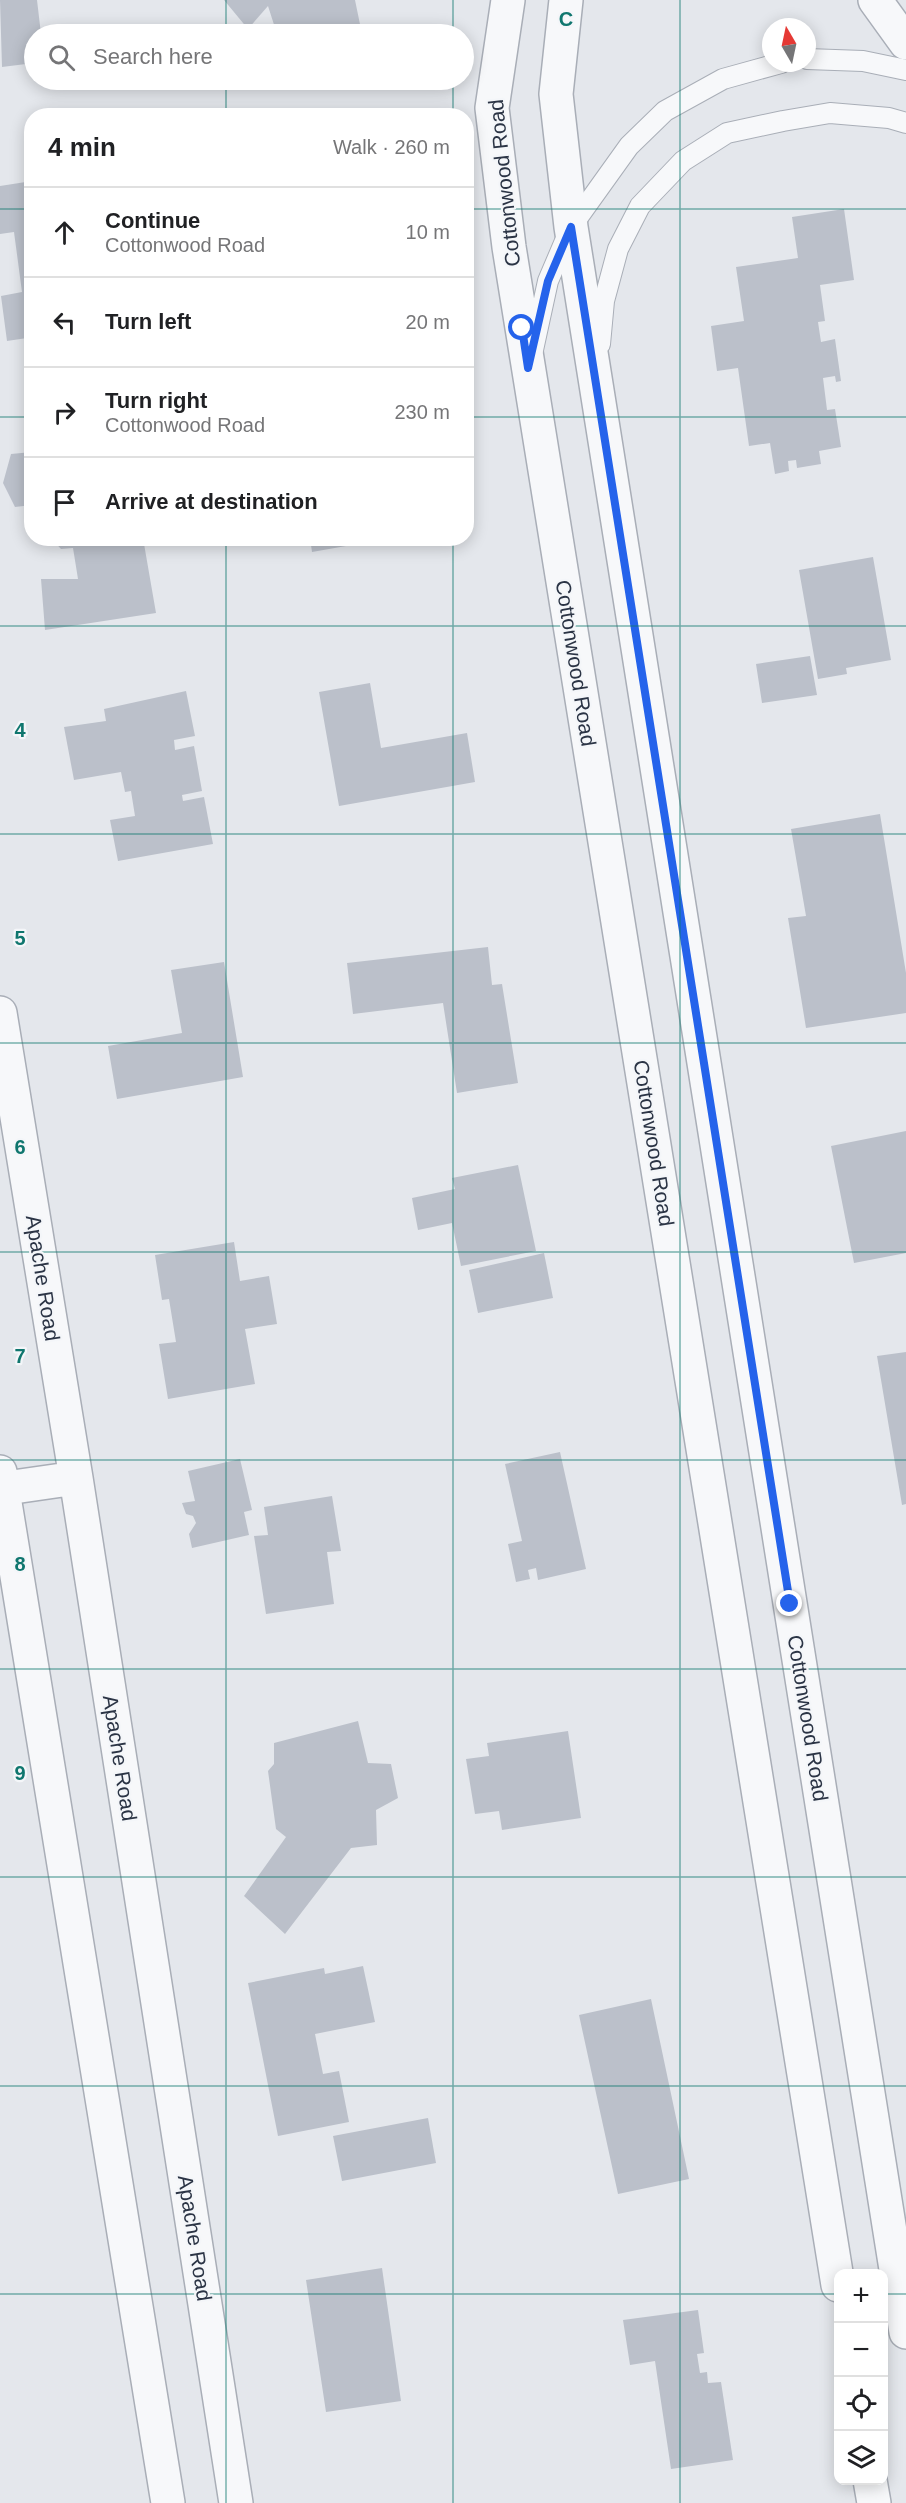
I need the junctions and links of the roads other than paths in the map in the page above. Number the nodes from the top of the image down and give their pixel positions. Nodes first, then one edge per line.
1 (508, 0) edge
2 (566, 0) edge
3 (875, 0) edge
4 (906, 43) edge
5 (816, 59) edge
6 (762, 68) edge
7 (906, 70) edge
8 (906, 123) edge
9 (571, 227) junction
10 (528, 368) junction
11 (596, 383) junction
12 (0, 1014) edge
13 (76, 1478) junction
14 (1, 1483) edge
15 (835, 2269) edge
16 (906, 2332) edge
17 (871, 2485) edge
18 (168, 2503) edge
19 (236, 2503) edge
20 (874, 2503) edge

1 - 10 street, Cottonwood Road
2 - 9 street, Cottonwood Road
3 - 4 street
5 - 7 lane
6 - 9 lane
8 - 11 lane
9 - 10 lane
9 - 11 street, Cottonwood Road
10 - 15 street, Cottonwood Road
11 - 16 street, Cottonwood Road
12 - 13 street, Apache Road
13 - 14 street
13 - 19 street, Apache Road
14 - 18 street
17 - 20 street

